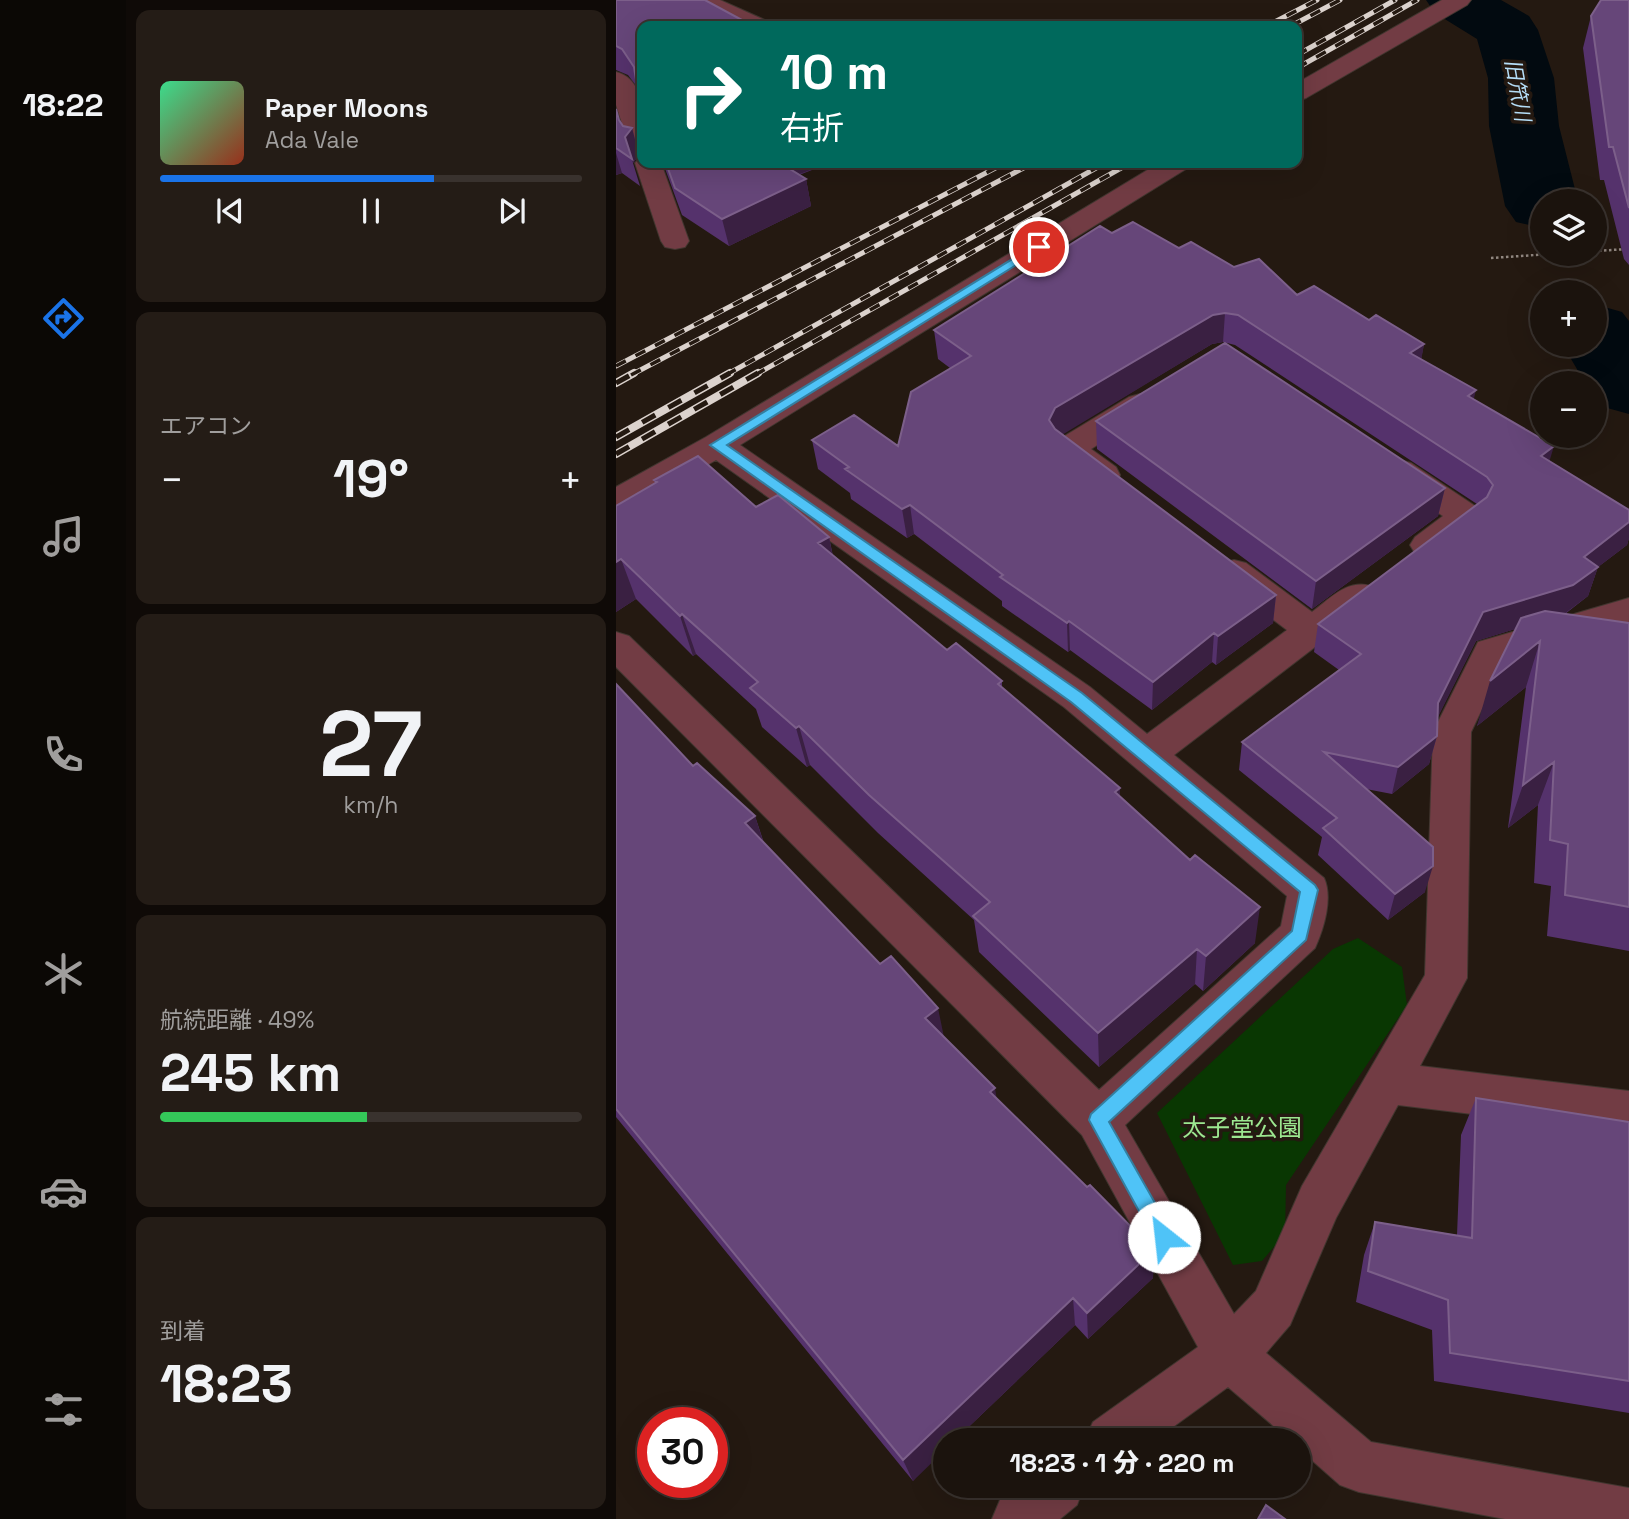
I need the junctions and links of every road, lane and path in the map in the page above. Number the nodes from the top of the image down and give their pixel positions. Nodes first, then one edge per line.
1 (701, 0) edge
2 (1459, 0) edge
3 (749, 21) edge
4 (616, 79) edge
5 (1302, 90) edge
6 (637, 130) edge
7 (650, 168) edge
8 (1169, 168) edge
9 (675, 241) dead end
10 (1629, 248) edge
11 (1607, 250) edge
12 (1530, 255) edge
13 (1491, 258) dead end
14 (1163, 390) edge
15 (717, 445) junction
16 (1373, 454) edge
17 (1124, 490) edge
18 (616, 502) edge
19 (1212, 556) edge
20 (1629, 611) edge
21 (1311, 630) junction
22 (616, 645) edge
23 (1148, 754) junction
24 (1386, 1083) junction
25 (1629, 1112) edge
26 (1098, 1120) junction
27 (1230, 1355) junction
28 (1128, 1428) edge
29 (1043, 1498) edge
30 (1629, 1515) edge
31 (1018, 1519) edge

1 - 3 street
2 - 5 street
4 - 6 street
7 - 9 street
8 - 15 street
10 - 11 path
12 - 13 path
14 - 17 street
15 - 18 street
15 - 23 street
16 - 21 street
19 - 21 street
20 - 24 street
21 - 23 street
22 - 26 street
23 - 26 street
24 - 25 street
24 - 27 street
26 - 27 street
27 - 28 street
27 - 30 street
29 - 31 street

